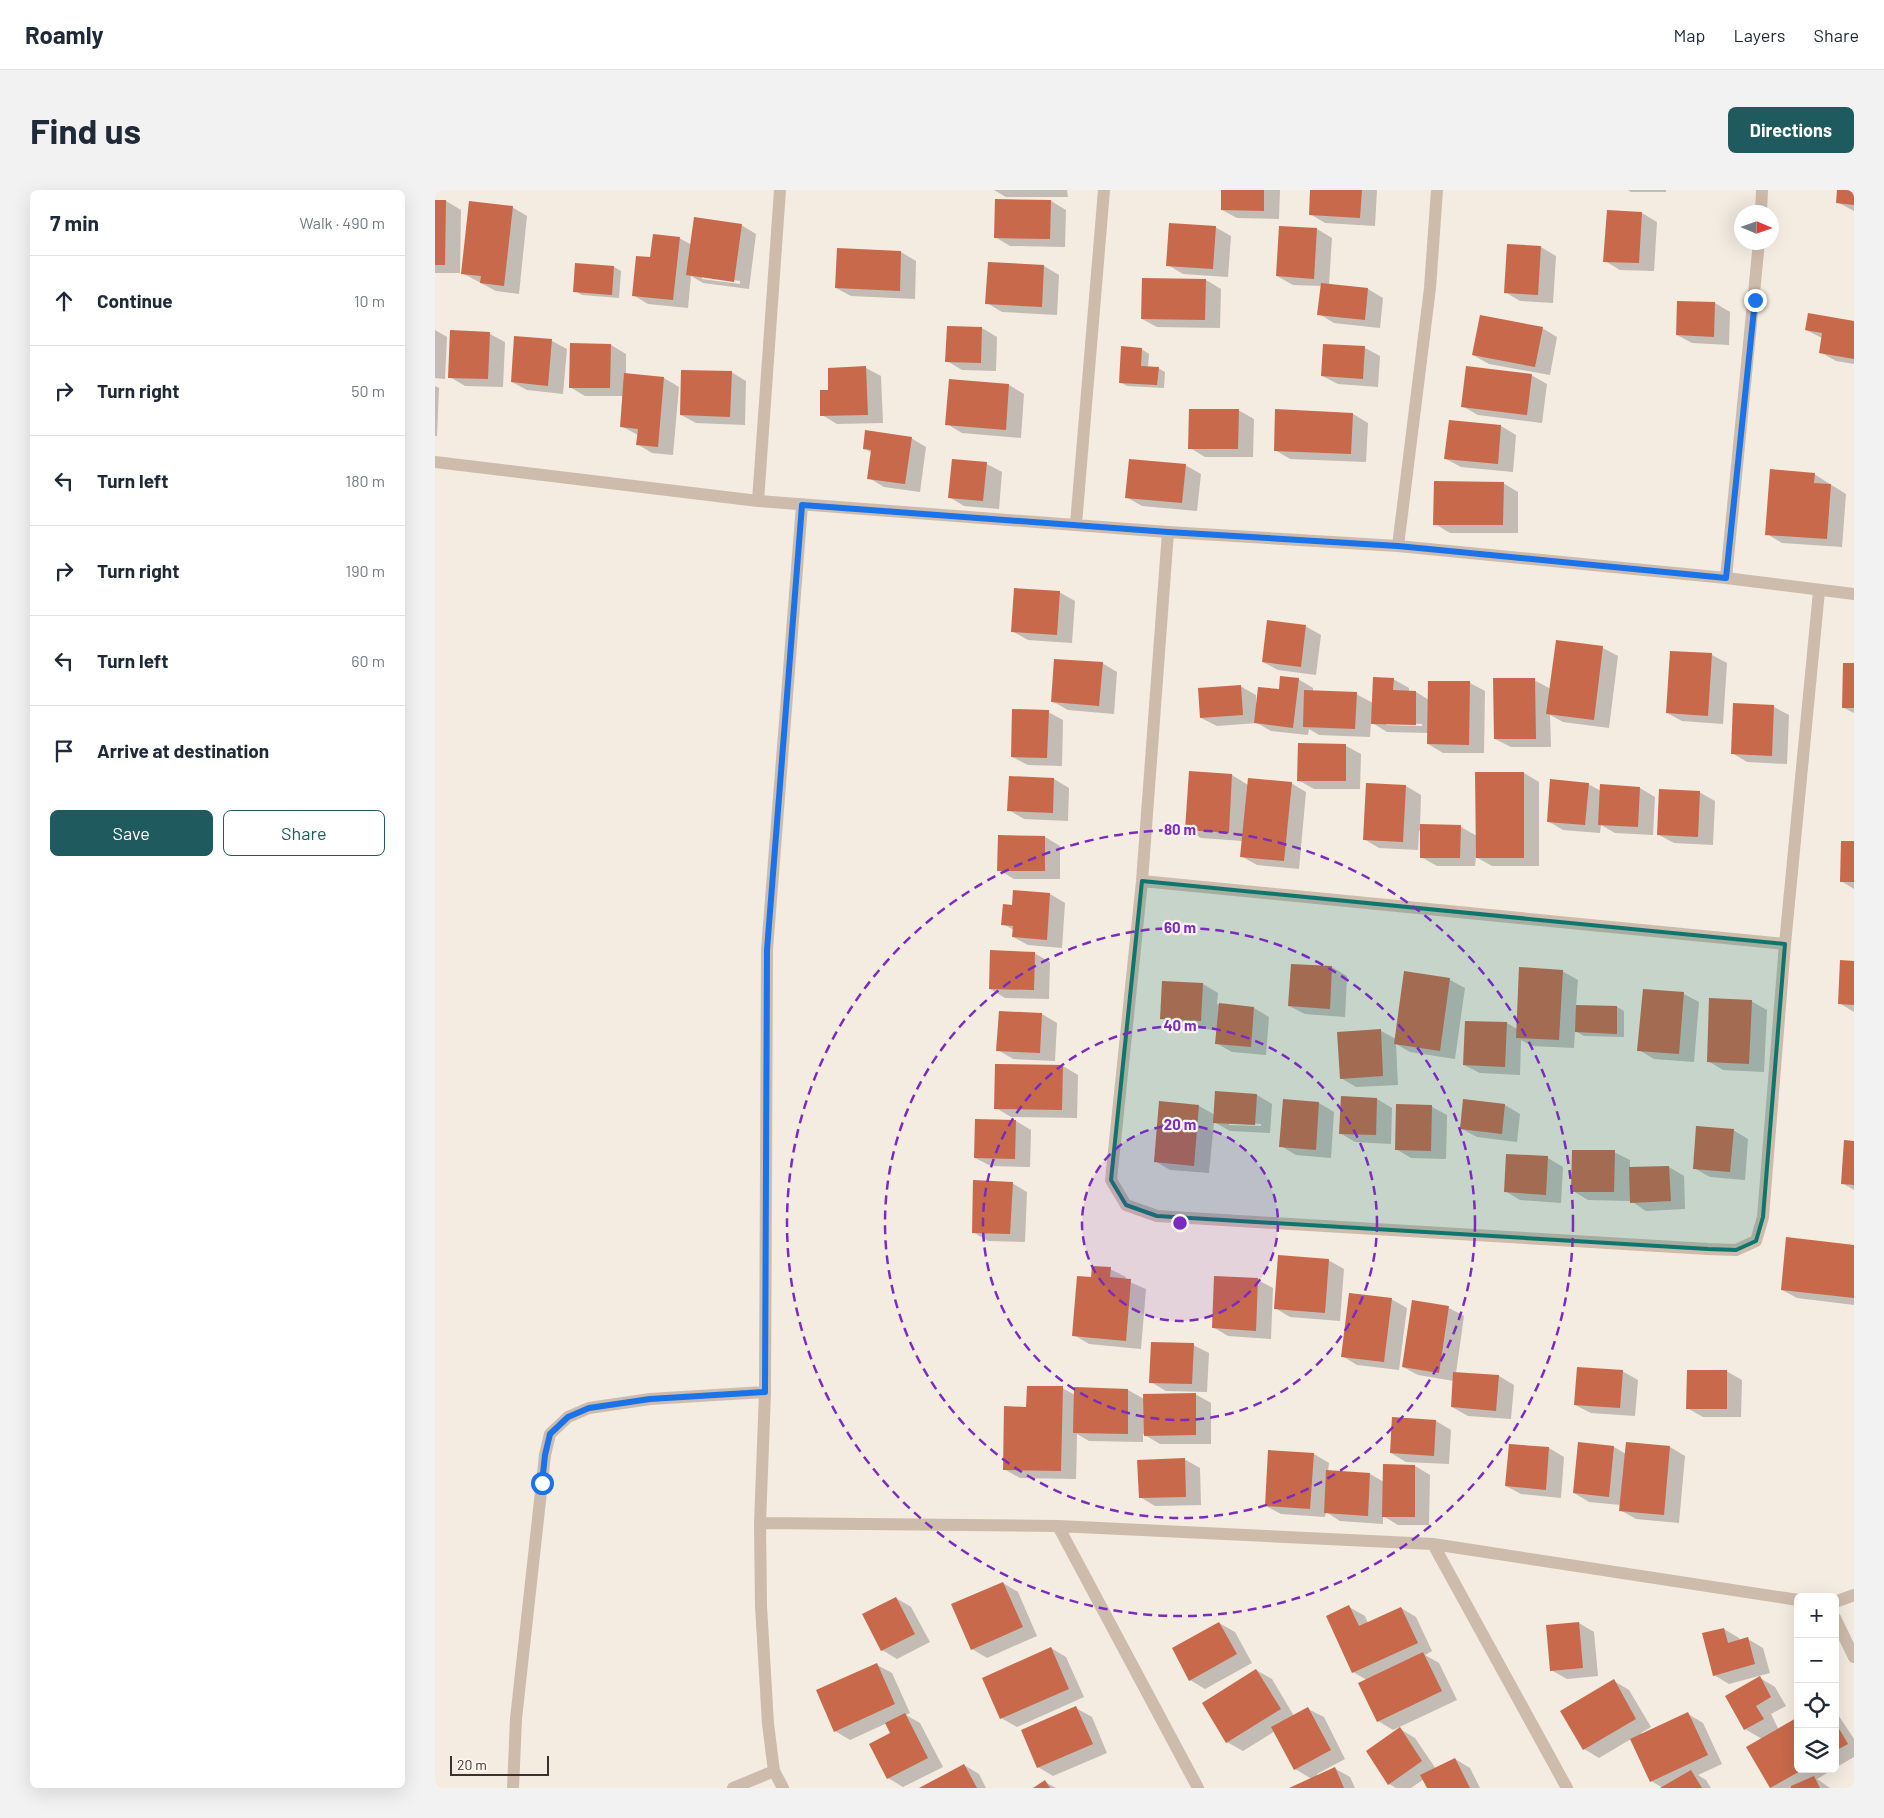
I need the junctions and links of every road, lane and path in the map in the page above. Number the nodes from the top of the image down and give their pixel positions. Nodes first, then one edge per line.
1 (780, 190) edge
2 (1105, 190) edge
3 (1437, 190) edge
4 (1762, 190) edge
5 (1761, 205) edge
6 (1758, 250) edge
7 (435, 462) edge
8 (758, 501) junction
9 (802, 505) junction
10 (1076, 524) junction
11 (1168, 532) junction
12 (1398, 546) junction
13 (1726, 578) junction
14 (1819, 591) junction
15 (1854, 594) edge
16 (1142, 882) junction
17 (1785, 944) junction
18 (765, 1392) junction
19 (760, 1523) junction
20 (1058, 1526) junction
21 (1433, 1544) junction
22 (1854, 1595) edge
23 (1794, 1599) edge
24 (1839, 1601) edge
25 (1839, 1626) edge
26 (1854, 1658) edge
27 (774, 1771) junction
28 (513, 1788) edge
29 (733, 1788) edge
30 (783, 1788) edge
31 (1197, 1788) edge
32 (1567, 1788) edge

1 - 8 street
2 - 10 street
3 - 12 street
4 - 5 street
6 - 13 street
7 - 8 street
8 - 9 street
9 - 10 street
9 - 18 street
10 - 11 street
11 - 12 street
11 - 16 street
12 - 13 street
13 - 14 street
14 - 15 street
14 - 17 street
16 - 17 street
16 - 17 street
18 - 19 street
18 - 28 street
19 - 20 street
19 - 27 street
20 - 21 street
20 - 31 street
21 - 23 street
21 - 32 street
22 - 24 street
25 - 26 street
27 - 29 street
27 - 30 street

